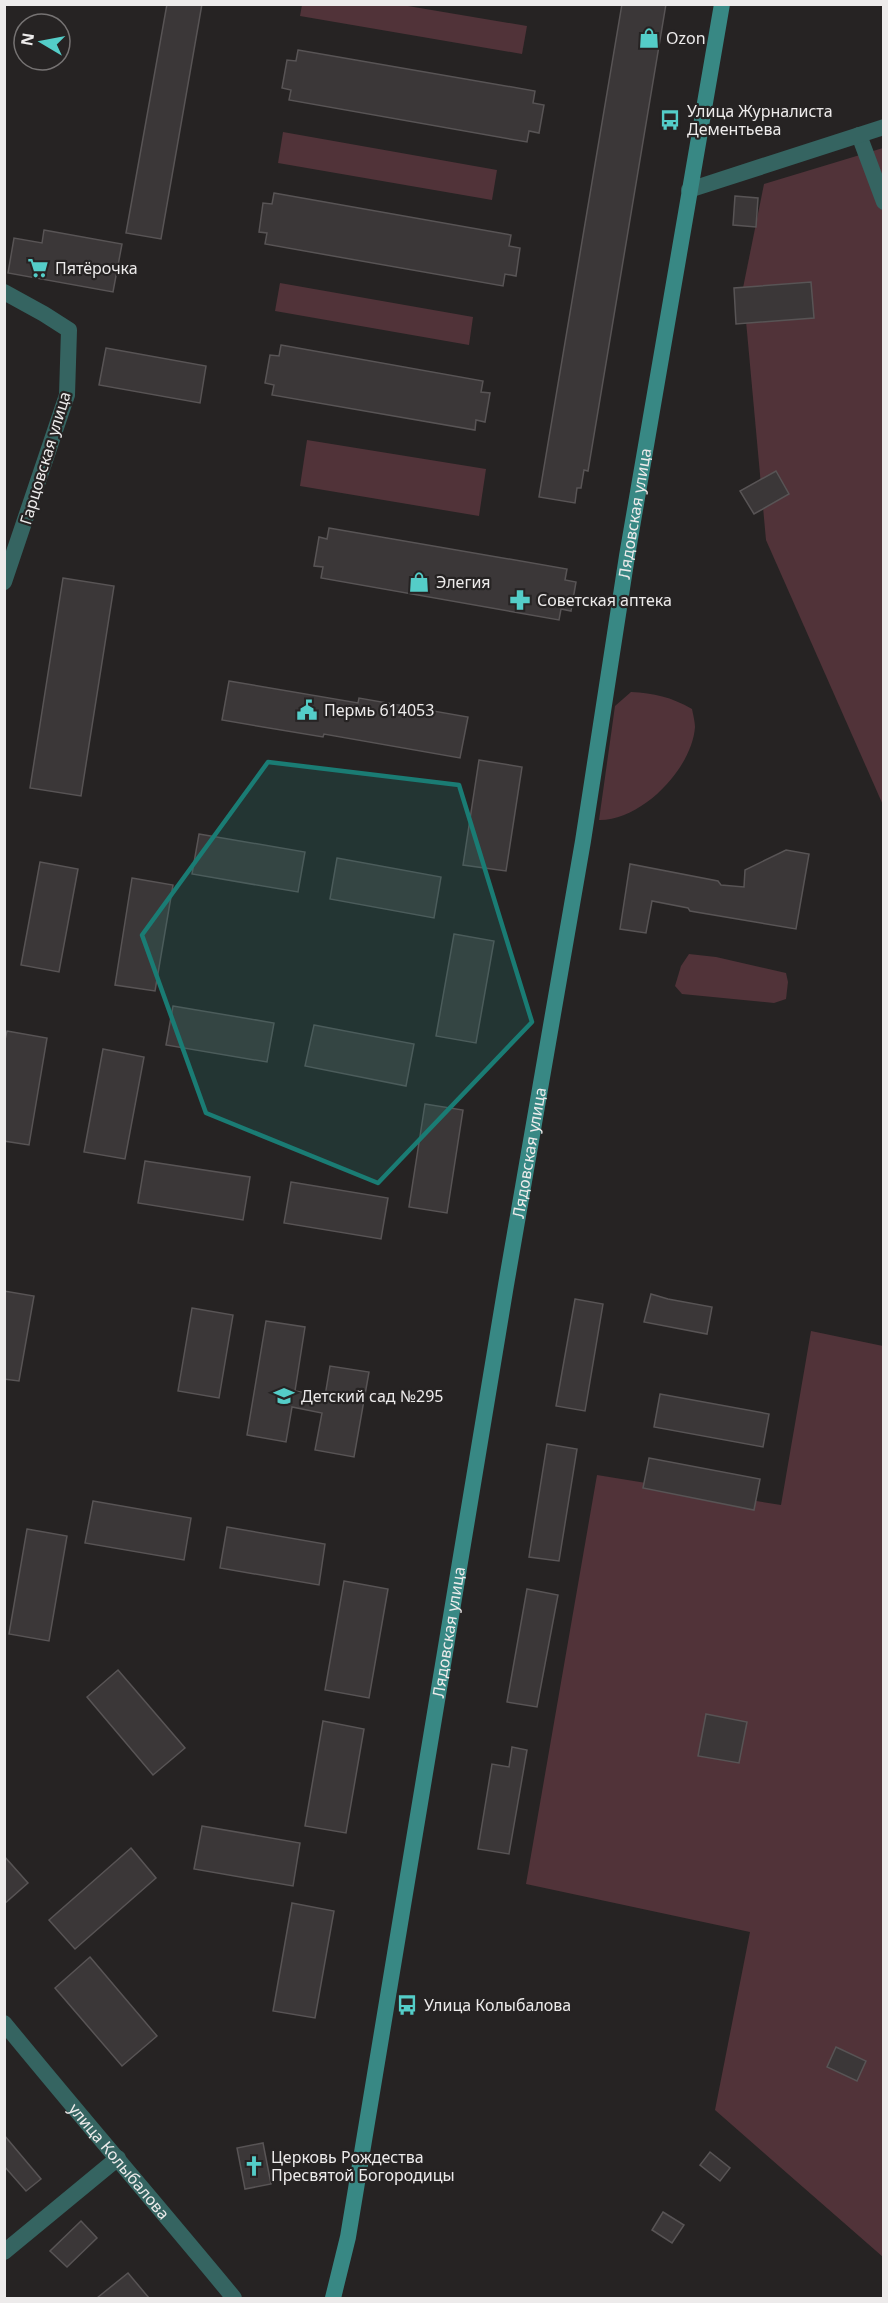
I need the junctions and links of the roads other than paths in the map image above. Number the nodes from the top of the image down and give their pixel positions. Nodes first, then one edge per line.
1 (722, 4) edge
2 (884, 127) edge
3 (859, 135) junction
4 (690, 190) junction
5 (884, 202) edge
6 (4, 292) edge
7 (10, 551) edge
8 (4, 582) edge
9 (4, 2023) edge
10 (118, 2158) junction
11 (4, 2252) edge
12 (234, 2298) edge
13 (333, 2298) edge

1 - 4 main road, Лядовская улица
2 - 3 street
3 - 4 street
3 - 5 street
4 - 13 main road, Лядовская улица
6 - 7 street, Гарцовская улица
7 - 8 street, Гарцовская улица
9 - 10 street, улица Колыбалова
10 - 11 street
10 - 12 street, улица Колыбалова

